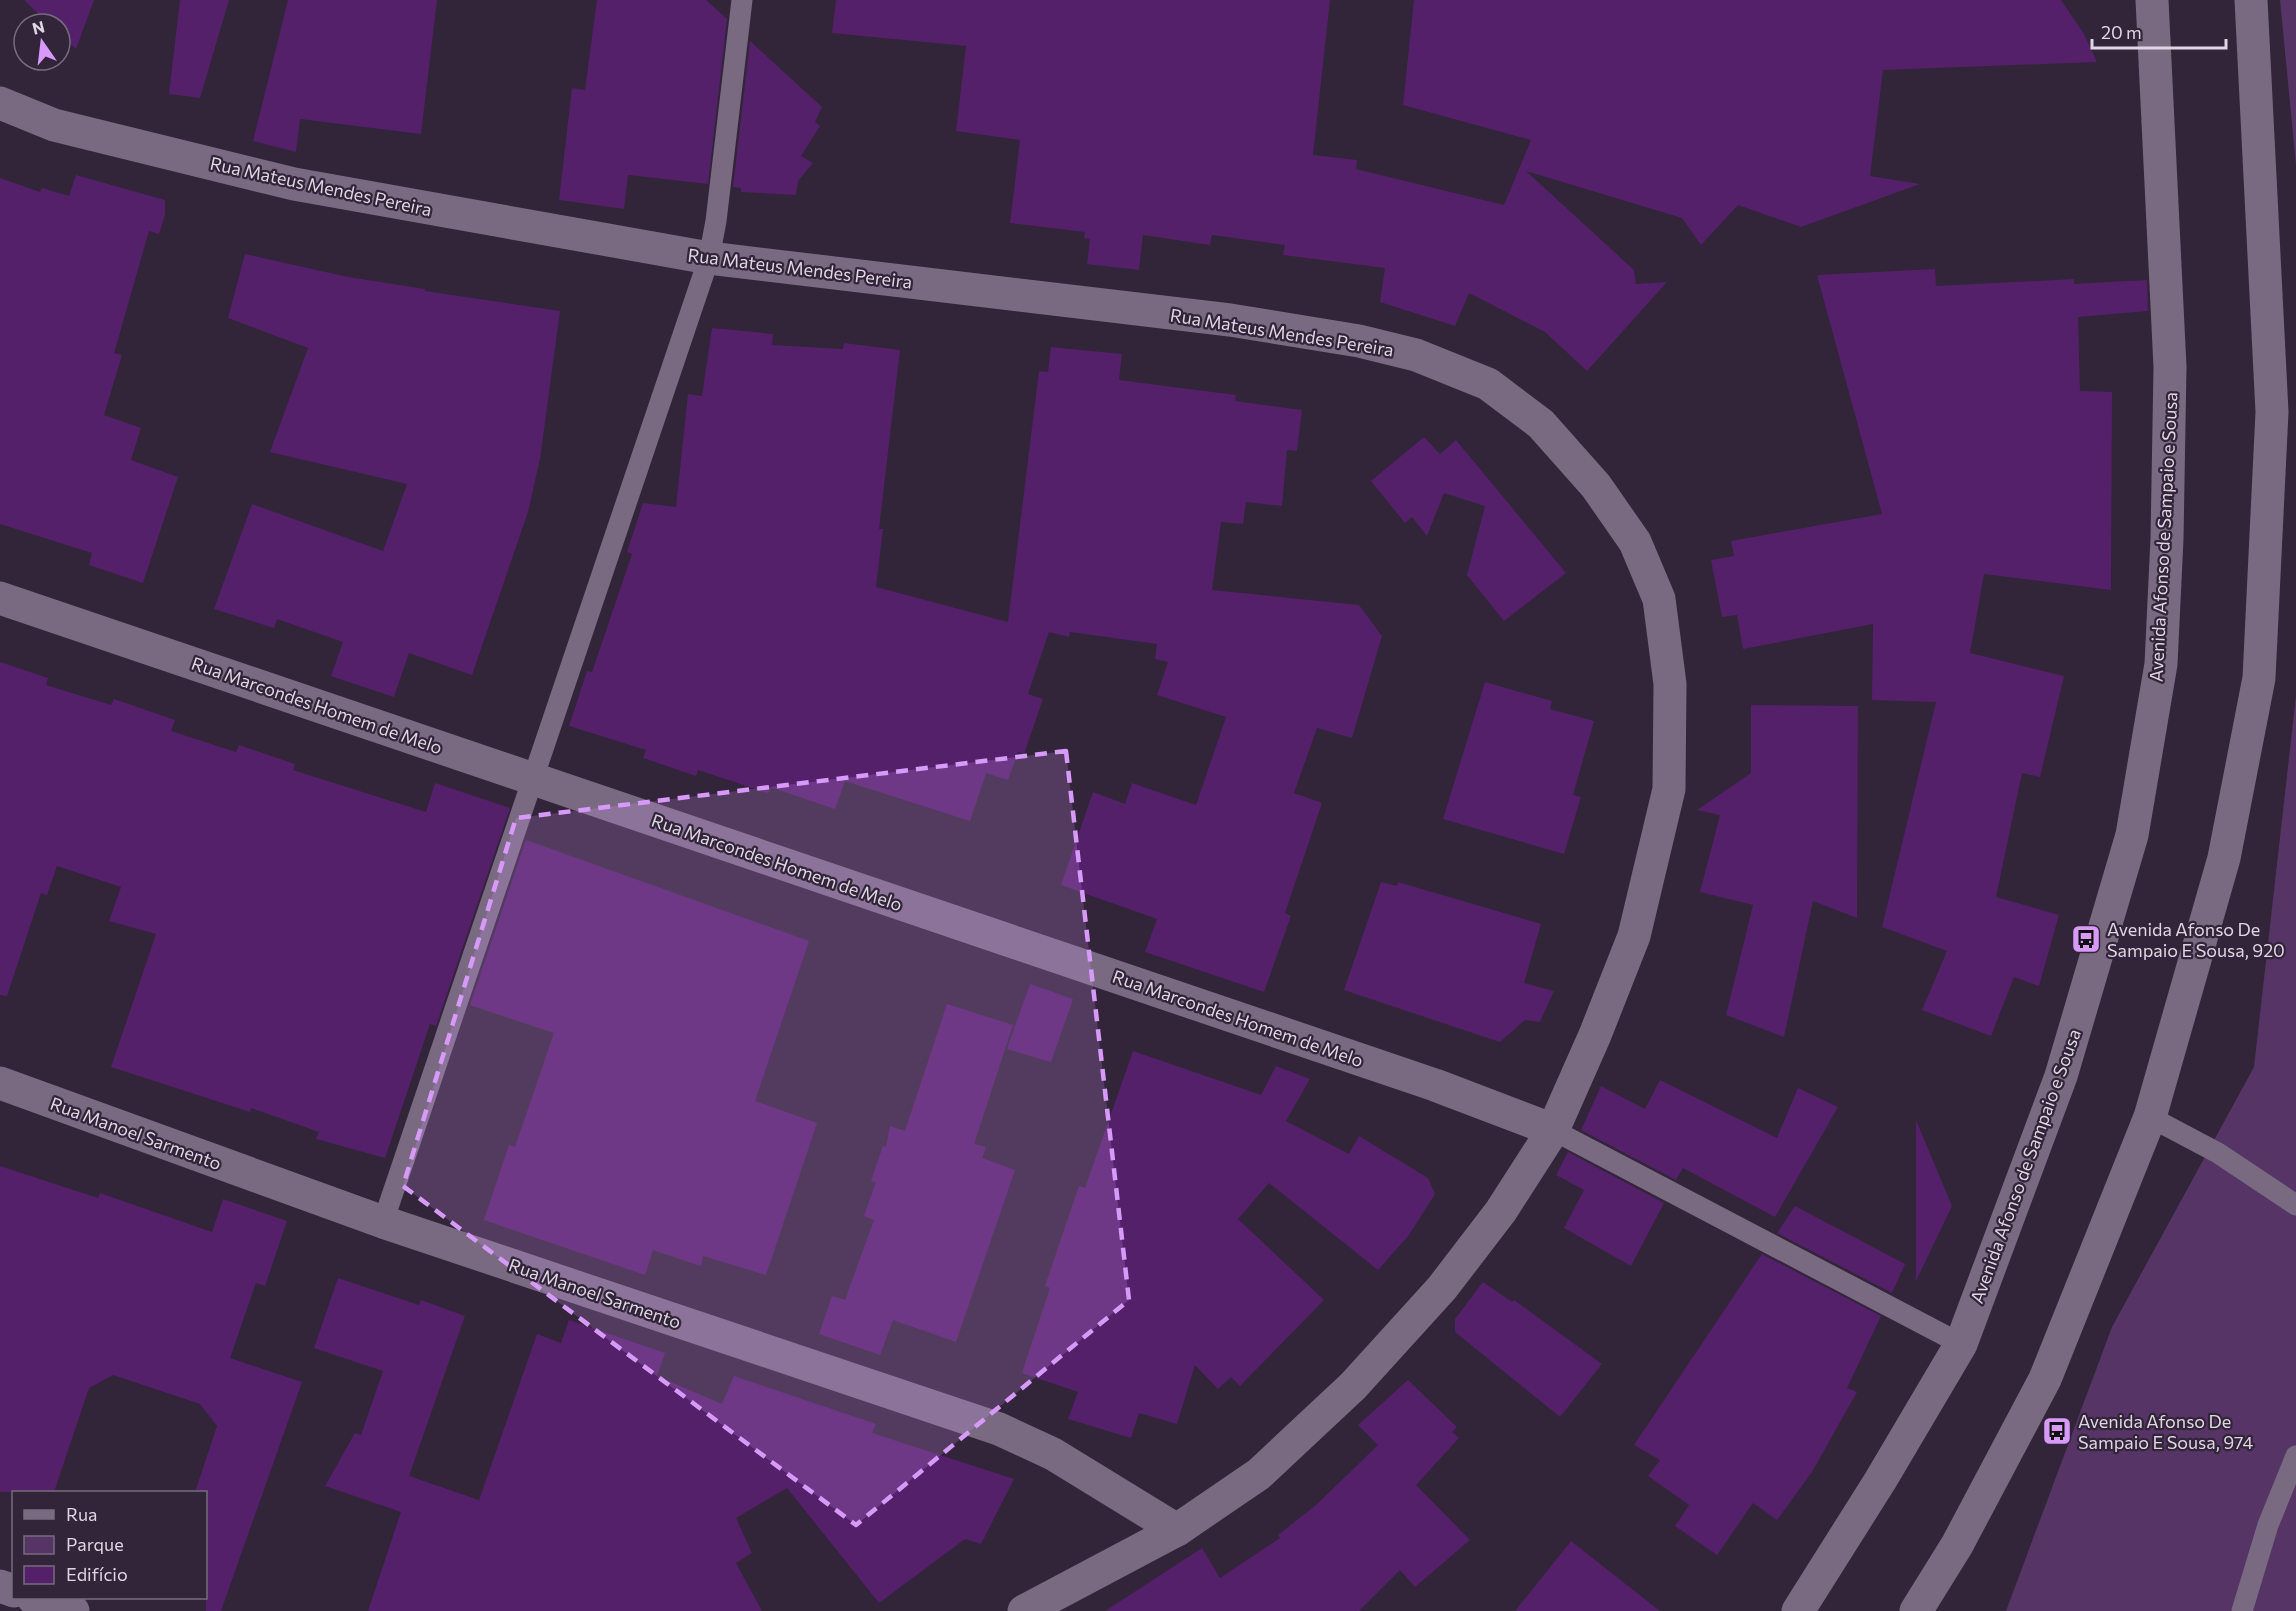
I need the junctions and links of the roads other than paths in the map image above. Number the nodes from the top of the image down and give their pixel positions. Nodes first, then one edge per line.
1 (742, 0) edge
2 (2152, 0) edge
3 (2251, 0) edge
4 (0, 103) edge
5 (709, 258) junction
6 (0, 598) edge
7 (535, 779) junction
8 (0, 1083) edge
9 (2150, 1117) junction
10 (1553, 1130) junction
11 (2296, 1205) edge
12 (382, 1222) junction
13 (1961, 1344) junction
14 (2296, 1456) edge
15 (1177, 1530) junction
16 (36, 1599) edge
17 (73, 1611) edge
18 (1024, 1611) edge
19 (1798, 1611) edge
20 (1916, 1611) edge
21 (2242, 1611) edge

1 - 5 lane
2 - 13 street, Avenida Afonso de Sampaio e Sousa
3 - 9 street
4 - 5 street, Rua Mateus Mendes Pereira
5 - 7 lane
5 - 10 street, Rua Mateus Mendes Pereira
6 - 7 street, Rua Marcondes Homem de Melo
7 - 10 street, Rua Marcondes Homem de Melo
7 - 12 lane
8 - 12 street, Rua Manoel Sarmento
9 - 11 lane
9 - 20 street
10 - 13 lane
10 - 15 street, Rua Mateus Mendes Pereira
12 - 15 street, Rua Manoel Sarmento
13 - 19 street, Avenida Afonso de Sampaio e Sousa
14 - 21 lane
15 - 18 street, Rua Mateus Mendes Pereira
16 - 17 street

